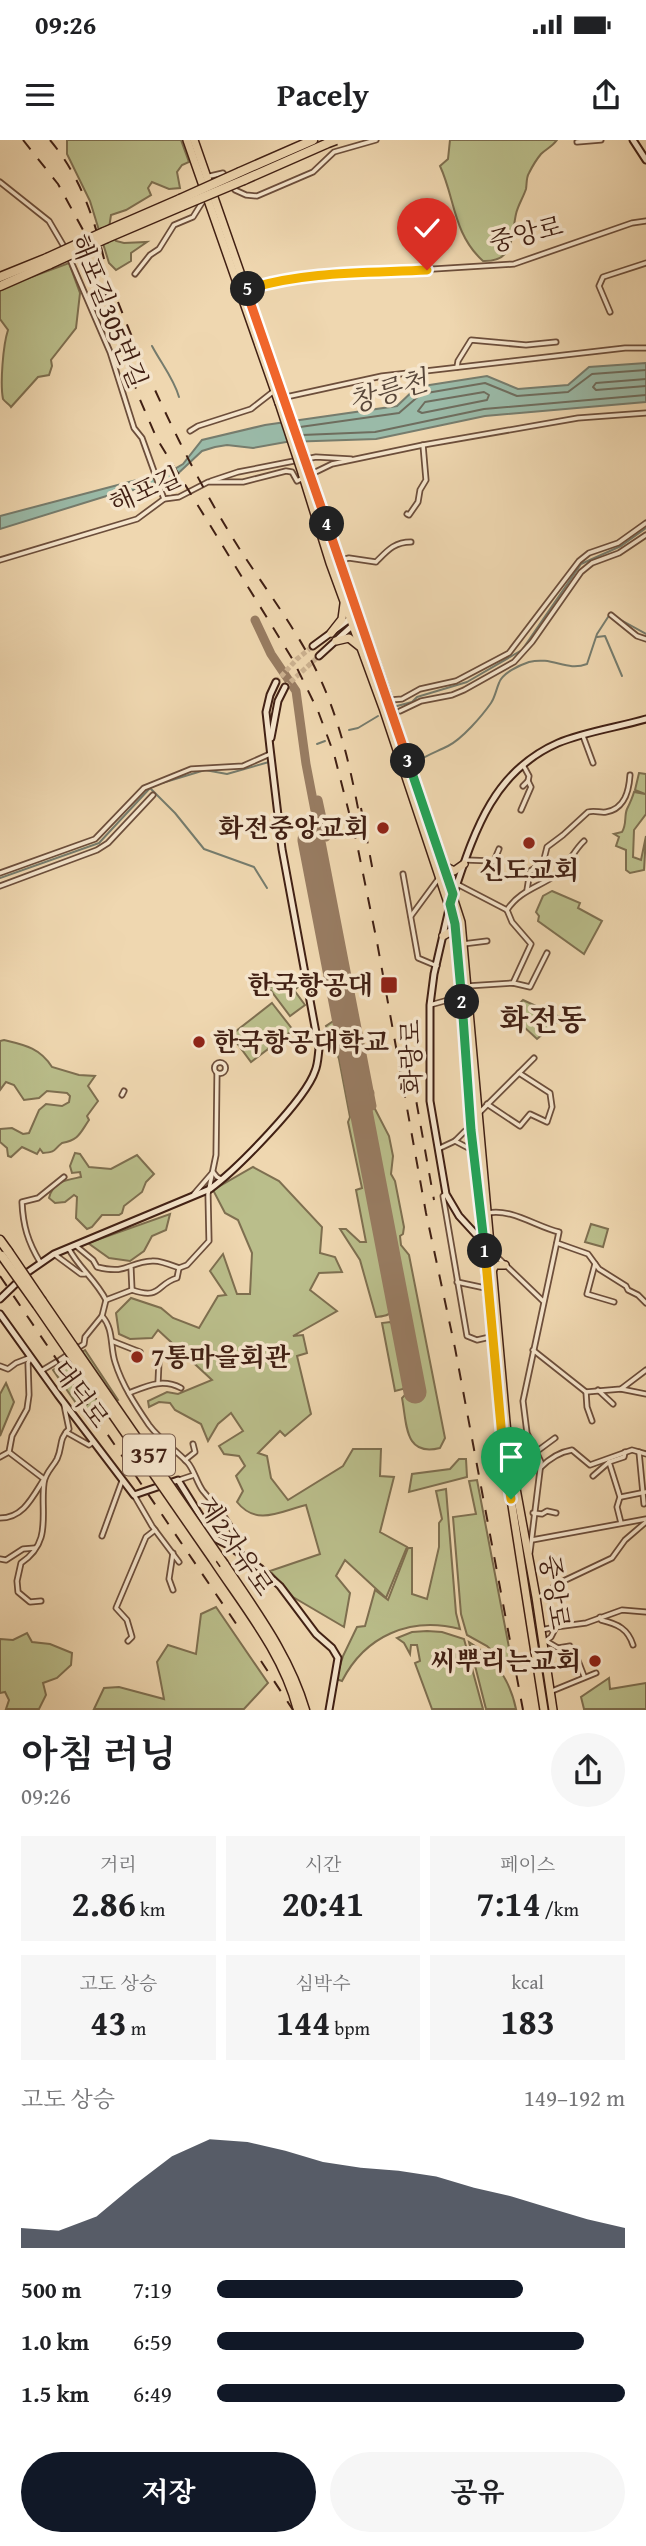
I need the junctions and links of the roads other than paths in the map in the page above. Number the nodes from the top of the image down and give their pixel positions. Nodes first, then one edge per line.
1 (187, 140) edge
2 (194, 140) edge
3 (313, 140) edge
4 (376, 140) edge
5 (601, 140) edge
6 (633, 140) edge
7 (332, 141) edge
8 (577, 142) dead end
9 (334, 152) junction
10 (646, 160) edge
11 (242, 176) junction
12 (204, 178) junction
13 (1, 183) edge
14 (208, 198) junction
15 (646, 221) edge
16 (48, 261) junction
17 (646, 263) edge
18 (135, 274) dead end
19 (0, 277) edge
20 (0, 286) edge
21 (243, 291) junction
22 (610, 312) dead end
23 (556, 342) dead end
24 (646, 348) edge
25 (457, 367) junction
26 (274, 391) junction
27 (283, 401) junction
28 (646, 413) edge
29 (190, 431) dead end
30 (423, 445) junction
31 (360, 459) junction
32 (307, 474) junction
33 (208, 482) junction
34 (164, 499) junction
35 (407, 514) dead end
36 (646, 523) edge
37 (646, 535) edge
38 (411, 542) dead end
39 (340, 560) junction
40 (0, 561) edge
41 (330, 563) junction
42 (343, 597) junction
43 (611, 615) dead end
44 (356, 620) junction
45 (331, 633) junction
46 (523, 635) junction
47 (646, 639) edge
48 (336, 641) junction
49 (532, 642) junction
50 (313, 646) tunnel mouth
51 (362, 649) junction
52 (319, 656) tunnel mouth
53 (276, 682) tunnel mouth
54 (285, 687) tunnel mouth
55 (389, 700) junction
56 (400, 711) dead end
57 (646, 719) edge
58 (583, 736) junction
59 (270, 753) junction
60 (593, 763) dead end
61 (523, 765) junction
62 (630, 775) dead end
63 (527, 780) junction
64 (523, 786) dead end
65 (153, 795) dead end
66 (521, 810) dead end
67 (584, 841) dead end
68 (499, 849) dead end
69 (442, 862) junction
70 (465, 862) junction
71 (0, 873) edge
72 (403, 874) dead end
73 (440, 877) junction
74 (457, 884) junction
75 (0, 886) edge
76 (527, 890) junction
77 (453, 894) junction
78 (450, 904) junction
79 (506, 910) junction
80 (411, 916) junction
81 (443, 936) junction
82 (456, 938) junction
83 (487, 941) dead end
84 (463, 944) junction
85 (547, 953) dead end
86 (436, 965) junction
87 (513, 983) junction
88 (467, 986) junction
89 (461, 996) junction
90 (430, 1005) junction
91 (534, 1058) dead end
92 (220, 1073) dead end
93 (519, 1073) junction
94 (487, 1104) junction
95 (478, 1113) junction
96 (471, 1130) junction
97 (455, 1141) junction
98 (438, 1149) junction
99 (473, 1150) junction
100 (213, 1171) junction
101 (64, 1177) dead end
102 (223, 1179) junction
103 (210, 1189) junction
104 (446, 1194) junction
105 (189, 1199) junction
106 (488, 1213) junction
107 (480, 1222) junction
108 (472, 1229) junction
109 (0, 1240) edge
110 (557, 1243) junction
111 (71, 1246) junction
112 (487, 1246) junction
113 (3, 1253) edge
114 (54, 1254) junction
115 (40, 1262) junction
116 (595, 1264) junction
117 (505, 1265) junction
118 (131, 1268) junction
119 (179, 1268) junction
120 (492, 1271) junction
121 (87, 1274) junction
122 (457, 1282) junction
123 (487, 1289) junction
124 (132, 1290) junction
125 (0, 1299) edge
126 (106, 1300) junction
127 (543, 1301) junction
128 (614, 1302) dead end
129 (646, 1303) edge
130 (0, 1314) edge
131 (102, 1316) junction
132 (492, 1337) junction
133 (112, 1341) junction
134 (71, 1348) junction
135 (533, 1350) junction
136 (140, 1352) dead end
137 (31, 1357) junction
138 (159, 1361) dead end
139 (0, 1366) edge
140 (646, 1370) edge
141 (41, 1371) junction
142 (158, 1383) junction
143 (180, 1388) dead end
144 (621, 1389) junction
145 (598, 1390) junction
146 (586, 1392) junction
147 (129, 1393) junction
148 (646, 1394) edge
149 (64, 1403) junction
150 (613, 1404) dead end
151 (592, 1421) dead end
152 (66, 1432) junction
153 (555, 1438) dead end
154 (93, 1442) junction
155 (193, 1444) dead end
156 (9, 1452) junction
157 (536, 1452) junction
158 (625, 1452) junction
159 (639, 1452) junction
160 (646, 1454) edge
161 (0, 1457) edge
162 (185, 1460) junction
163 (609, 1462) junction
164 (540, 1468) junction
165 (194, 1475) junction
166 (593, 1476) dead end
167 (44, 1479) junction
168 (178, 1480) junction
169 (122, 1481) junction
170 (645, 1492) edge
171 (134, 1495) junction
172 (621, 1497) junction
173 (644, 1504) dead end
174 (533, 1513) junction
175 (556, 1513) dead end
176 (1, 1519) edge
177 (646, 1521) edge
178 (621, 1524) junction
179 (155, 1530) junction
180 (102, 1536) dead end
181 (532, 1540) junction
182 (37, 1547) junction
183 (237, 1551) junction
184 (173, 1553) junction
185 (528, 1558) junction
186 (0, 1559) edge
187 (179, 1562) dead end
188 (173, 1590) dead end
189 (536, 1597) junction
190 (41, 1601) dead end
191 (646, 1612) edge
192 (600, 1617) junction
193 (556, 1627) junction
194 (540, 1630) junction
195 (128, 1641) dead end
196 (544, 1642) junction
197 (633, 1645) dead end
198 (596, 1673) dead end
199 (583, 1676) junction
200 (550, 1692) junction
201 (298, 1710) edge
202 (305, 1710) edge
203 (328, 1710) edge
204 (544, 1710) edge
205 (552, 1710) edge

1 - 12 main road
2 - 12 main road
3 - 11 highway
4 - 9 street
5 - 8 street
6 - 10 street
7 - 9 street
7 - 11 highway
9 - 12 street
11 - 16 highway, bridge
12 - 14 main road
12 - 21 main road
13 - 34 street, 해포길305번길
14 - 18 street
14 - 21 main road
15 - 21 street, 중앙로
16 - 19 highway
16 - 20 highway
17 - 22 street
21 - 26 main road
21 - 27 main road
23 - 25 street
24 - 25 street
25 - 27 street
26 - 27 main road
26 - 29 street
27 - 32 main road, bridge
28 - 30 street
30 - 31 street
30 - 35 street
31 - 32 street
31 - 33 street
32 - 33 street, 해포길
32 - 39 main road, 중앙로
32 - 41 main road, 중앙로
33 - 34 street, 해포길
34 - 40 street, 해포길
36 - 46 street
37 - 49 street
38 - 39 street
39 - 41 street
39 - 44 main road, 중앙로
41 - 42 main road, 중앙로
42 - 44 main road, 중앙로
42 - 45 main road
43 - 47 street
44 - 45 street
44 - 48 street
44 - 51 main road, 중앙로
44 - 55 main road, 중앙로
45 - 50 street
46 - 49 street
46 - 55 street
48 - 51 main road
48 - 52 street
49 - 56 street
51 - 73 main road, 중앙로
53 - 59 street
54 - 59 street
55 - 69 main road, 중앙로
57 - 58 street, 화랑로
58 - 60 street
58 - 61 street, 화랑로
59 - 71 street
59 - 102 street
61 - 63 street
61 - 70 street, 화랑로
62 - 76 street
63 - 64 street
63 - 66 street
65 - 75 street
67 - 76 street
68 - 70 street
69 - 70 main road
69 - 77 main road, 중앙로
70 - 74 street, 화랑로
72 - 80 street
73 - 78 main road, 중앙로
73 - 80 street
74 - 77 street, 화랑로
74 - 79 street
76 - 79 street
77 - 78 street, 화랑로
77 - 84 main road, 중앙로
78 - 81 street, 화랑로
78 - 82 main road, 중앙로
79 - 87 street
80 - 86 street
81 - 82 main road
81 - 86 street, 화랑로
82 - 89 main road, 중앙로
83 - 84 street
84 - 88 main road, 중앙로
85 - 87 street
86 - 90 street, 화랑로
87 - 88 street
88 - 95 main road, 중앙로
89 - 90 street
89 - 96 main road, 중앙로
90 - 98 street, 화랑로
91 - 93 street
92 - 100 street
93 - 94 street
93 - 94 street
94 - 95 street
95 - 106 main road, 중앙로
96 - 97 street
96 - 99 main road, 중앙로
97 - 98 street
97 - 99 street
98 - 104 street, 화랑로
99 - 107 main road, 중앙로
100 - 102 street
100 - 103 street
100 - 105 street
101 - 115 street
102 - 103 street
103 - 105 street
103 - 119 street
104 - 108 street, 화랑로
104 - 122 street, 화랑로
105 - 111 street
106 - 110 street
106 - 112 main road, 중앙로
107 - 108 main road
107 - 112 main road, 중앙로
108 - 112 street, 화랑로
109 - 113 highway, 제2자유로 / 357
110 - 116 street
110 - 127 street
111 - 114 street
111 - 118 street
111 - 121 street
112 - 117 street
112 - 120 main road, 중앙로
112 - 123 main road, 중앙로
113 - 134 highway, 제2자유로 / 357, bridge
114 - 115 street
114 - 121 street
115 - 125 street
116 - 128 street
116 - 129 street
117 - 120 main road
117 - 127 street
118 - 119 street
118 - 124 street
119 - 124 street
120 - 185 main road, 중앙로
121 - 126 street
122 - 123 street
122 - 132 street, 화랑로
123 - 132 main road, 중앙로
124 - 126 street
126 - 131 street
127 - 135 street
130 - 137 street, 대덕로
131 - 133 street
131 - 141 street
132 - 204 main road, 중앙로
133 - 136 street
133 - 147 street
134 - 201 highway, 제2자유로 / 357, bridge
134 - 202 highway, 제2자유로 / 357, bridge
135 - 146 street
135 - 157 street
137 - 139 street
137 - 141 street, 대덕로
137 - 156 street
138 - 142 street
140 - 144 street
141 - 149 street, 대덕로
142 - 143 street
142 - 147 street
144 - 145 street
144 - 148 street
145 - 146 street
145 - 150 street
146 - 151 street
147 - 162 street
149 - 152 street
149 - 154 street, 대덕로
152 - 154 street
152 - 167 street
153 - 157 street
154 - 169 street, 대덕로
155 - 162 street
156 - 161 street
156 - 167 street
157 - 164 street
158 - 159 street
158 - 163 street
158 - 164 street
159 - 160 street
159 - 170 street
162 - 165 street
163 - 166 street
163 - 172 street
164 - 174 street
165 - 168 street
165 - 183 street
167 - 176 street
167 - 182 street
168 - 171 street
168 - 183 street
169 - 171 street, 대덕로
169 - 180 street
170 - 172 street
170 - 173 street
171 - 179 street, 대덕로
172 - 178 street
174 - 175 street
174 - 181 street
177 - 178 street
177 - 189 street
178 - 181 street
179 - 184 street, 대덕로
179 - 195 street
181 - 185 street
182 - 186 street
182 - 190 street
183 - 203 street
184 - 187 street, 대덕로
184 - 188 street
185 - 189 main road, 중앙로
189 - 194 main road, 중앙로
191 - 192 street
192 - 193 street
192 - 197 street
193 - 194 street
193 - 196 street
194 - 196 main road, 중앙로
196 - 199 street
196 - 200 main road, 중앙로
198 - 199 street
199 - 200 street
200 - 205 main road, 중앙로

